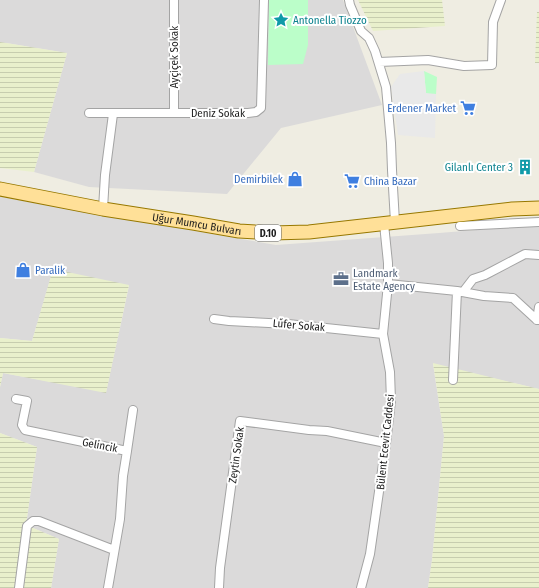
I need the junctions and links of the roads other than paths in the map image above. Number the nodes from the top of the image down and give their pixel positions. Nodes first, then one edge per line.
1 (174, 0) edge
2 (264, 0) edge
3 (501, 0) edge
4 (350, 2) edge
5 (379, 62) junction
6 (89, 113) dead end
7 (174, 113) junction
8 (113, 114) junction
9 (0, 189) edge
10 (539, 208) edge
11 (102, 209) junction
12 (539, 222) edge
13 (390, 223) junction
14 (460, 226) dead end
15 (539, 255) edge
16 (388, 284) junction
17 (460, 292) junction
18 (539, 307) edge
19 (214, 319) dead end
20 (538, 320) edge
21 (383, 334) junction
22 (453, 380) dead end
23 (16, 399) dead end
24 (133, 410) dead end
25 (386, 443) junction
26 (127, 451) junction
27 (114, 550) junction
28 (19, 588) edge
29 (108, 588) edge
30 (219, 588) edge
31 (360, 588) edge

1 - 7 street, Ayçiçek Sokak
2 - 7 street, Deniz Sokak
3 - 5 street
4 - 5 street, Bülent Ecevit Caddesi
5 - 13 street, Bülent Ecevit Caddesi
6 - 8 street, Deniz Sokak
7 - 8 street, Deniz Sokak
8 - 11 street
9 - 11 main road, Uğur Mumcu Bulvarı / D.10
10 - 13 main road, Uğur Mumcu Bulvarı / D.10
11 - 13 main road, Uğur Mumcu Bulvarı / D.10
12 - 14 street
13 - 16 street, Bülent Ecevit Caddesi
15 - 17 street
16 - 17 street
16 - 21 street, Bülent Ecevit Caddesi
17 - 20 street
17 - 22 street
18 - 20 street
19 - 21 street, Lűfer Sokak
21 - 25 street, Bülent Ecevit Caddesi
23 - 26 street, Gelincik
24 - 26 street
25 - 30 street, Zeytin Sokak
25 - 31 street, Bülent Ecevit Caddesi
26 - 27 street, Gelincik
27 - 28 street
27 - 29 street, Gelincik

